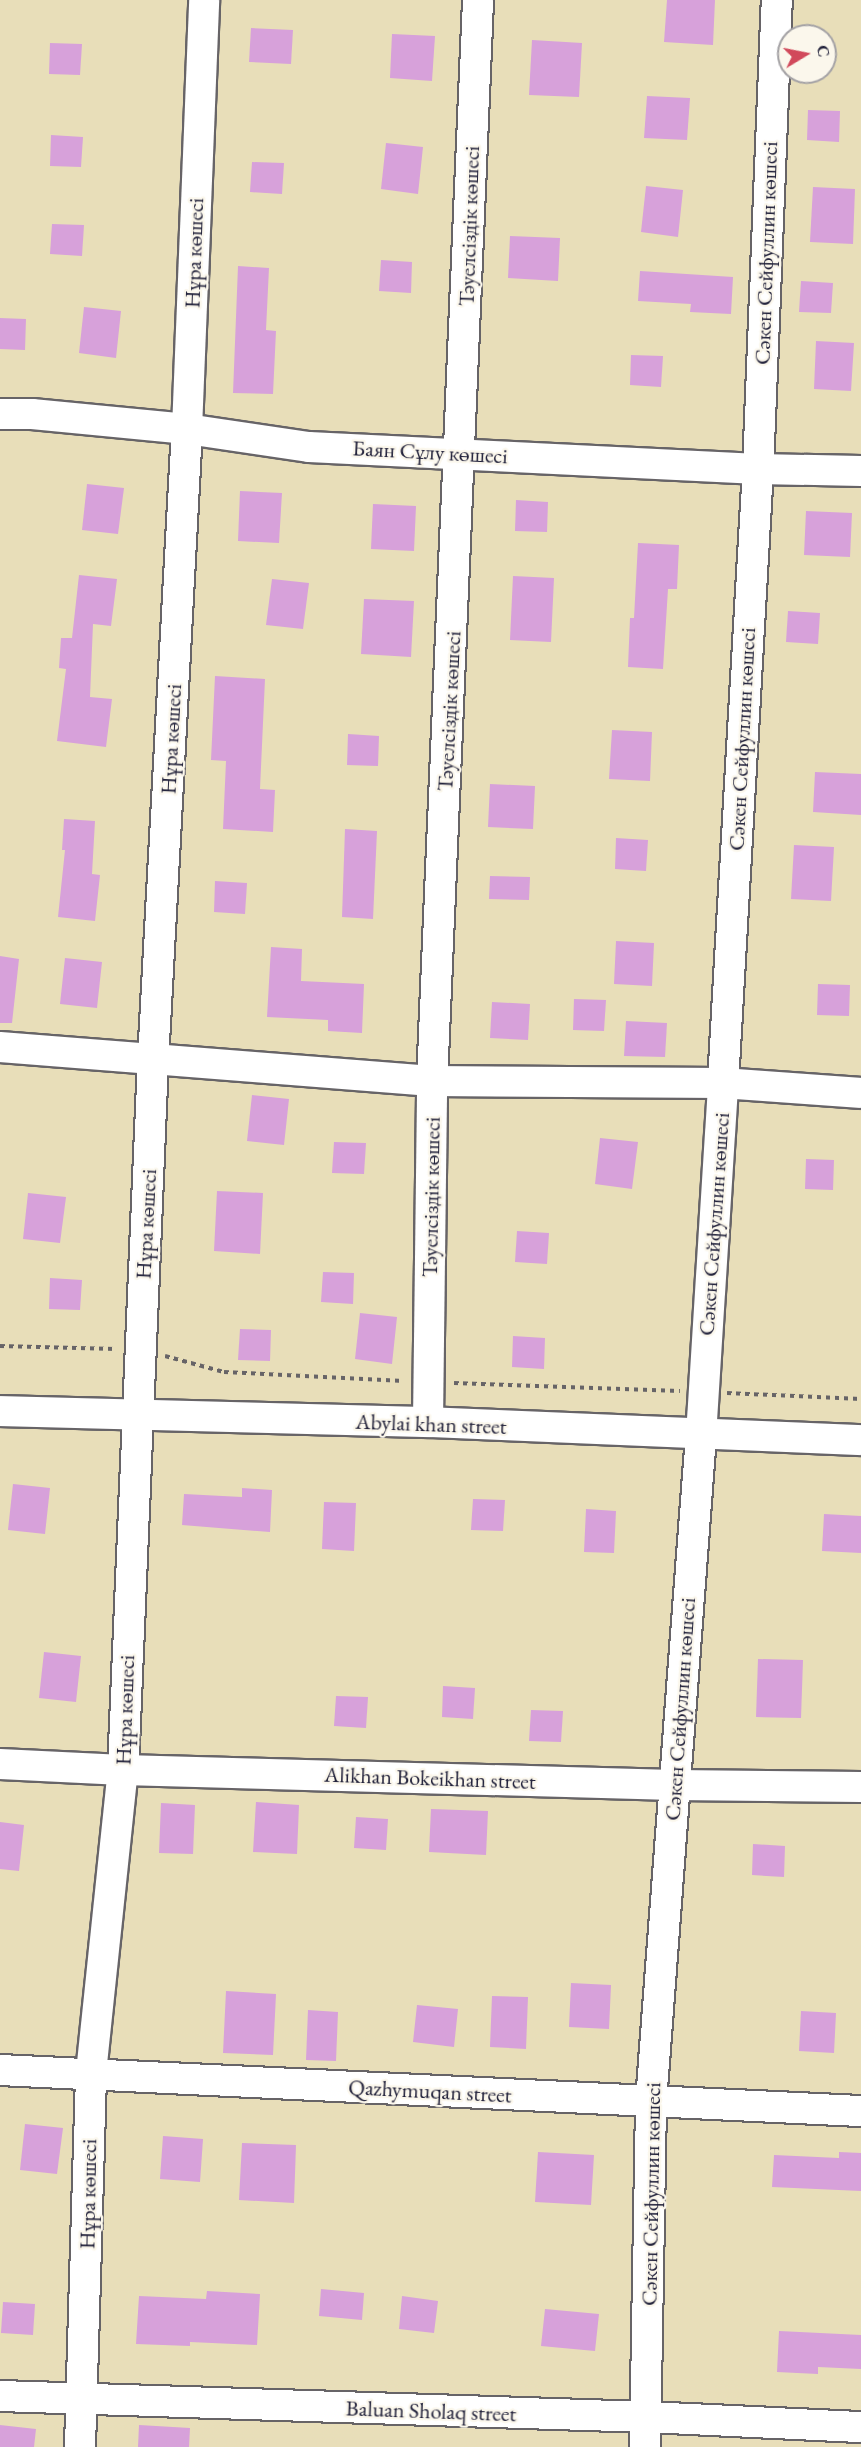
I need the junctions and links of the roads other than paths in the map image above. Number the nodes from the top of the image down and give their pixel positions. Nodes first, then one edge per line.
1 (204, 0) edge
2 (478, 0) edge
3 (777, 0) edge
4 (0, 414) edge
5 (187, 429) junction
6 (460, 453) junction
7 (758, 469) junction
8 (861, 471) edge
9 (0, 1047) edge
10 (153, 1061) junction
11 (432, 1081) junction
12 (723, 1083) junction
13 (861, 1093) edge
14 (0, 1411) edge
15 (137, 1416) junction
16 (429, 1422) junction
17 (701, 1436) junction
18 (861, 1440) edge
19 (0, 1764) edge
20 (123, 1770) junction
21 (674, 1785) junction
22 (861, 1787) edge
23 (0, 2070) edge
24 (91, 2073) junction
25 (651, 2102) junction
26 (861, 2111) edge
27 (0, 2396) edge
28 (83, 2401) junction
29 (647, 2417) junction
30 (861, 2427) edge
31 (80, 2447) edge
32 (645, 2447) edge

1 - 5 street, Нұра көшесі
2 - 6 street, Тәуелсіздік көшесі
3 - 7 street, Сәкен Сейфуллин көшесі
4 - 5 street, Баян Сұлу көшесі
5 - 6 street, Баян Сұлу көшесі
5 - 10 street, Нұра көшесі
6 - 7 street, Баян Сұлу көшесі
6 - 11 street, Тәуелсіздік көшесі
7 - 8 street, Баян Сұлу көшесі
7 - 12 street, Сәкен Сейфуллин көшесі
9 - 10 street
10 - 11 street
10 - 15 street, Нұра көшесі
11 - 12 street
11 - 16 street, Тәуелсіздік көшесі
12 - 13 street
12 - 17 street, Сәкен Сейфуллин көшесі
14 - 15 street, Abylai khan street
15 - 16 street, Abylai khan street
15 - 20 street, Нұра көшесі
16 - 17 street, Abylai khan street
17 - 18 street, Abylai khan street
17 - 21 street, Сәкен Сейфуллин көшесі
19 - 20 street, Alikhan Bokeikhan street
20 - 21 street, Alikhan Bokeikhan street
20 - 24 street, Нұра көшесі
21 - 22 street, Alikhan Bokeikhan street
21 - 25 street, Сәкен Сейфуллин көшесі
23 - 24 street, Qazhymuqan street
24 - 25 street, Qazhymuqan street
24 - 28 street, Нұра көшесі
25 - 26 street, Qazhymuqan street
25 - 29 street, Сәкен Сейфуллин көшесі
27 - 28 street, Baluan Sholaq street
28 - 29 street, Baluan Sholaq street
28 - 31 street, Нұра көшесі
29 - 30 street, Baluan Sholaq street
29 - 32 street, Сәкен Сейфуллин көшесі

